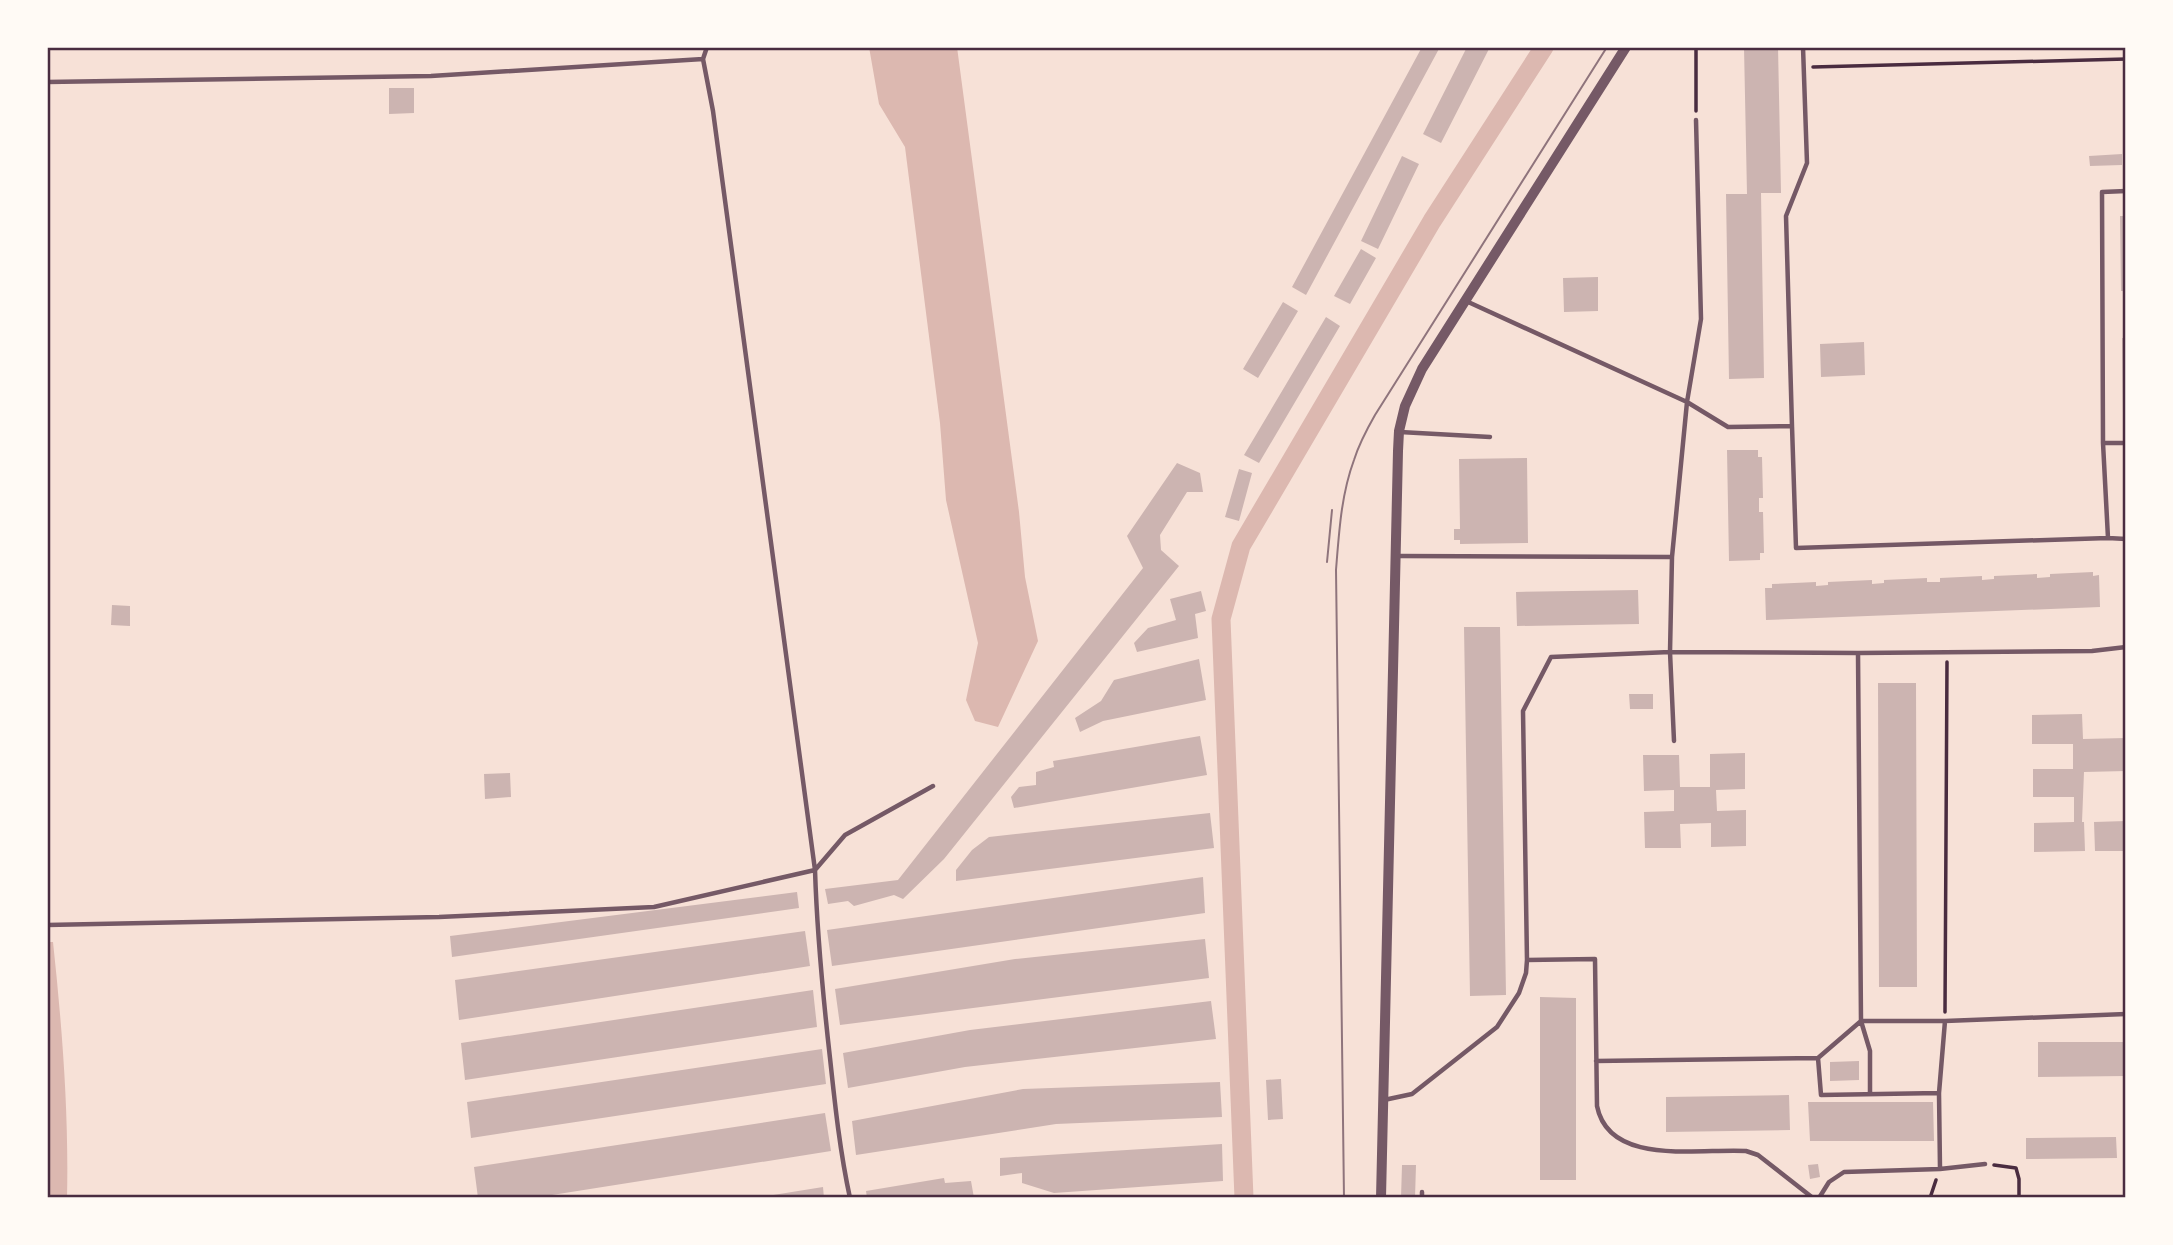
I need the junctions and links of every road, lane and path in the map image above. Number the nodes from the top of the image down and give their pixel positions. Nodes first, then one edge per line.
1 (707, 47) edge
2 (1626, 47) edge
3 (1696, 47) edge
4 (1803, 47) edge
5 (703, 59) junction
6 (2126, 59) edge
7 (1803, 67) junction
8 (47, 82) edge
9 (1696, 120) joint
10 (2126, 191) edge
11 (1465, 301) junction
12 (1687, 402) junction
13 (1792, 426) junction
14 (1399, 432) junction
15 (1490, 437) dead end
16 (2103, 443) junction
17 (2126, 443) edge
18 (2108, 538) junction
19 (2126, 540) edge
20 (1394, 556) junction
21 (1671, 557) junction
22 (2126, 647) edge
23 (1670, 652) junction
24 (1947, 652) junction
25 (1858, 653) junction
26 (1674, 741) dead end
27 (933, 786) dead end
28 (815, 870) junction
29 (47, 925) edge
30 (1527, 960) junction
31 (2126, 1014) edge
32 (1861, 1021) junction
33 (1945, 1021) junction
34 (1818, 1058) junction
35 (1596, 1061) junction
36 (1939, 1093) junction
37 (1870, 1094) junction
38 (1384, 1100) junction
39 (1985, 1164) joint
40 (1940, 1169) junction
41 (850, 1198) edge
42 (1381, 1198) edge
43 (1813, 1198) edge
44 (1819, 1198) edge
45 (1930, 1198) edge
46 (2019, 1198) edge

1 - 5 lane
2 - 11 street
3 - 9 path
4 - 7 lane
5 - 8 lane
5 - 28 lane
6 - 7 path
7 - 13 lane
9 - 12 lane
10 - 16 lane
11 - 12 lane
11 - 14 street
12 - 13 lane
12 - 21 lane
13 - 18 lane
14 - 15 lane
14 - 20 street
16 - 17 lane
16 - 18 lane
18 - 19 lane
20 - 21 lane
20 - 38 street
21 - 23 lane
22 - 24 lane
23 - 25 lane
23 - 26 lane
23 - 30 lane
24 - 25 lane
24 - 33 path
25 - 32 lane
27 - 28 lane
28 - 29 lane
28 - 41 lane
30 - 35 lane
30 - 38 lane
31 - 33 lane
32 - 33 lane
32 - 34 lane
32 - 37 lane
33 - 36 lane
34 - 35 lane
34 - 37 lane
35 - 43 lane
36 - 37 lane
36 - 40 lane
38 - 42 street
39 - 40 lane
39 - 46 path
40 - 44 lane
40 - 45 path

